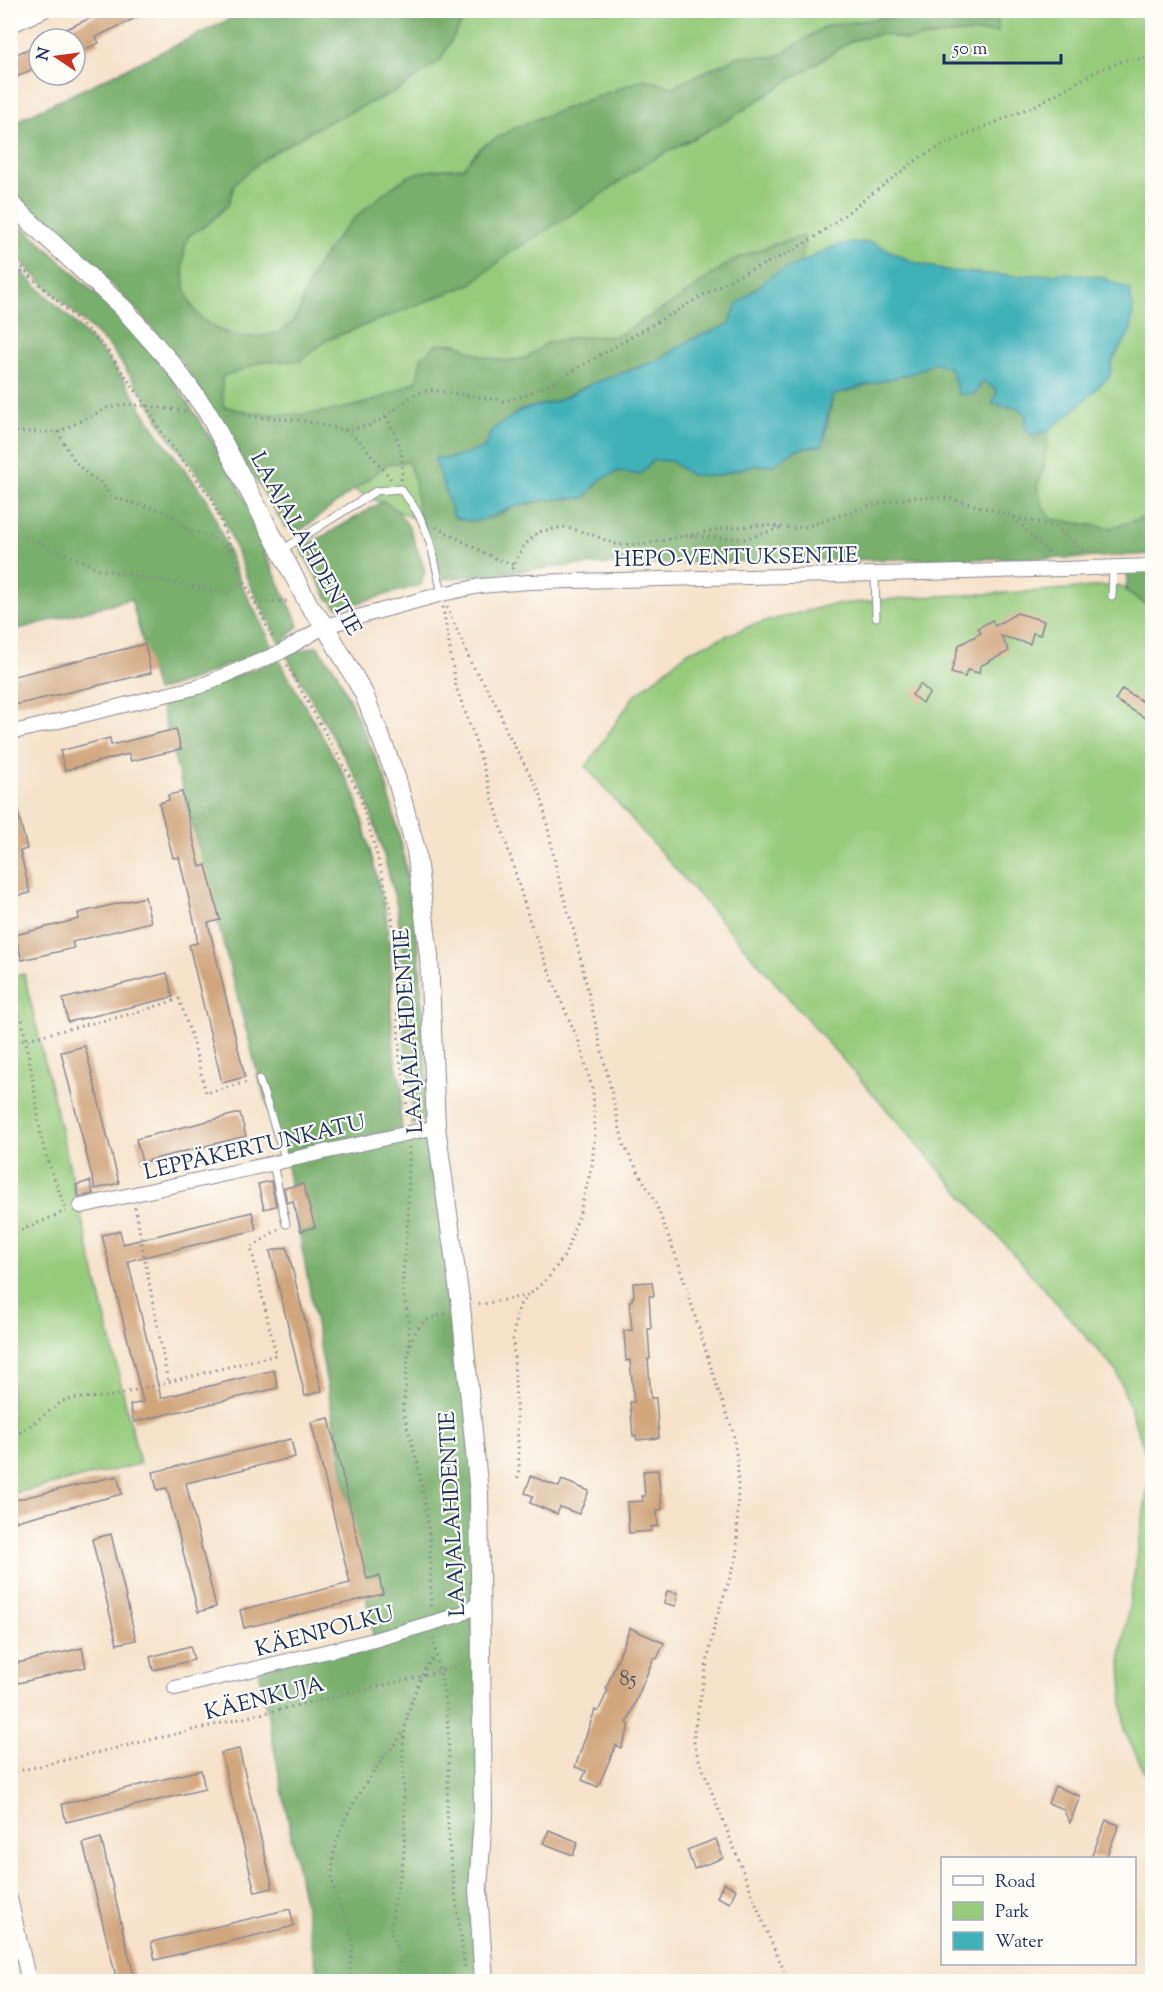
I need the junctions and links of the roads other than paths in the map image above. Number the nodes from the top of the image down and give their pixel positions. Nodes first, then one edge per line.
1 (45, 10) edge
2 (10, 26) edge
3 (10, 203) edge
4 (281, 550) junction
5 (1152, 566) edge
6 (1113, 567) junction
7 (875, 574) junction
8 (442, 594) junction
9 (1112, 596) dead end
10 (876, 617) dead end
11 (325, 626) junction
12 (10, 733) edge
13 (259, 1079) road end
14 (436, 1127) junction
15 (280, 1163) junction
16 (81, 1206) road end
17 (286, 1224) road end
18 (481, 1603) junction
19 (175, 1688) dead end
20 (10, 1898) edge
21 (475, 1980) edge
22 (29, 1982) edge

1 - 2 street
3 - 4 street, LAAJALAHDENTIE
4 - 8 lane
4 - 11 street, LAAJALAHDENTIE
5 - 6 street, HEPO-VENTUKSENTIE
6 - 7 street, HEPO-VENTUKSENTIE
6 - 9 lane
7 - 8 street, HEPO-VENTUKSENTIE
7 - 10 lane
8 - 11 street, HEPO-VENTUKSENTIE
11 - 12 street, HEPO-VENTUKSENTIE
11 - 14 street, LAAJALAHDENTIE
13 - 15 lane
14 - 15 street, LEPPÄKERTUNKATU
14 - 18 street, LAAJALAHDENTIE
15 - 16 street, LEPPÄKERTUNKATU
15 - 17 lane
18 - 19 street, KÄENPOLKU
18 - 21 street, LAAJALAHDENTIE
20 - 22 street

